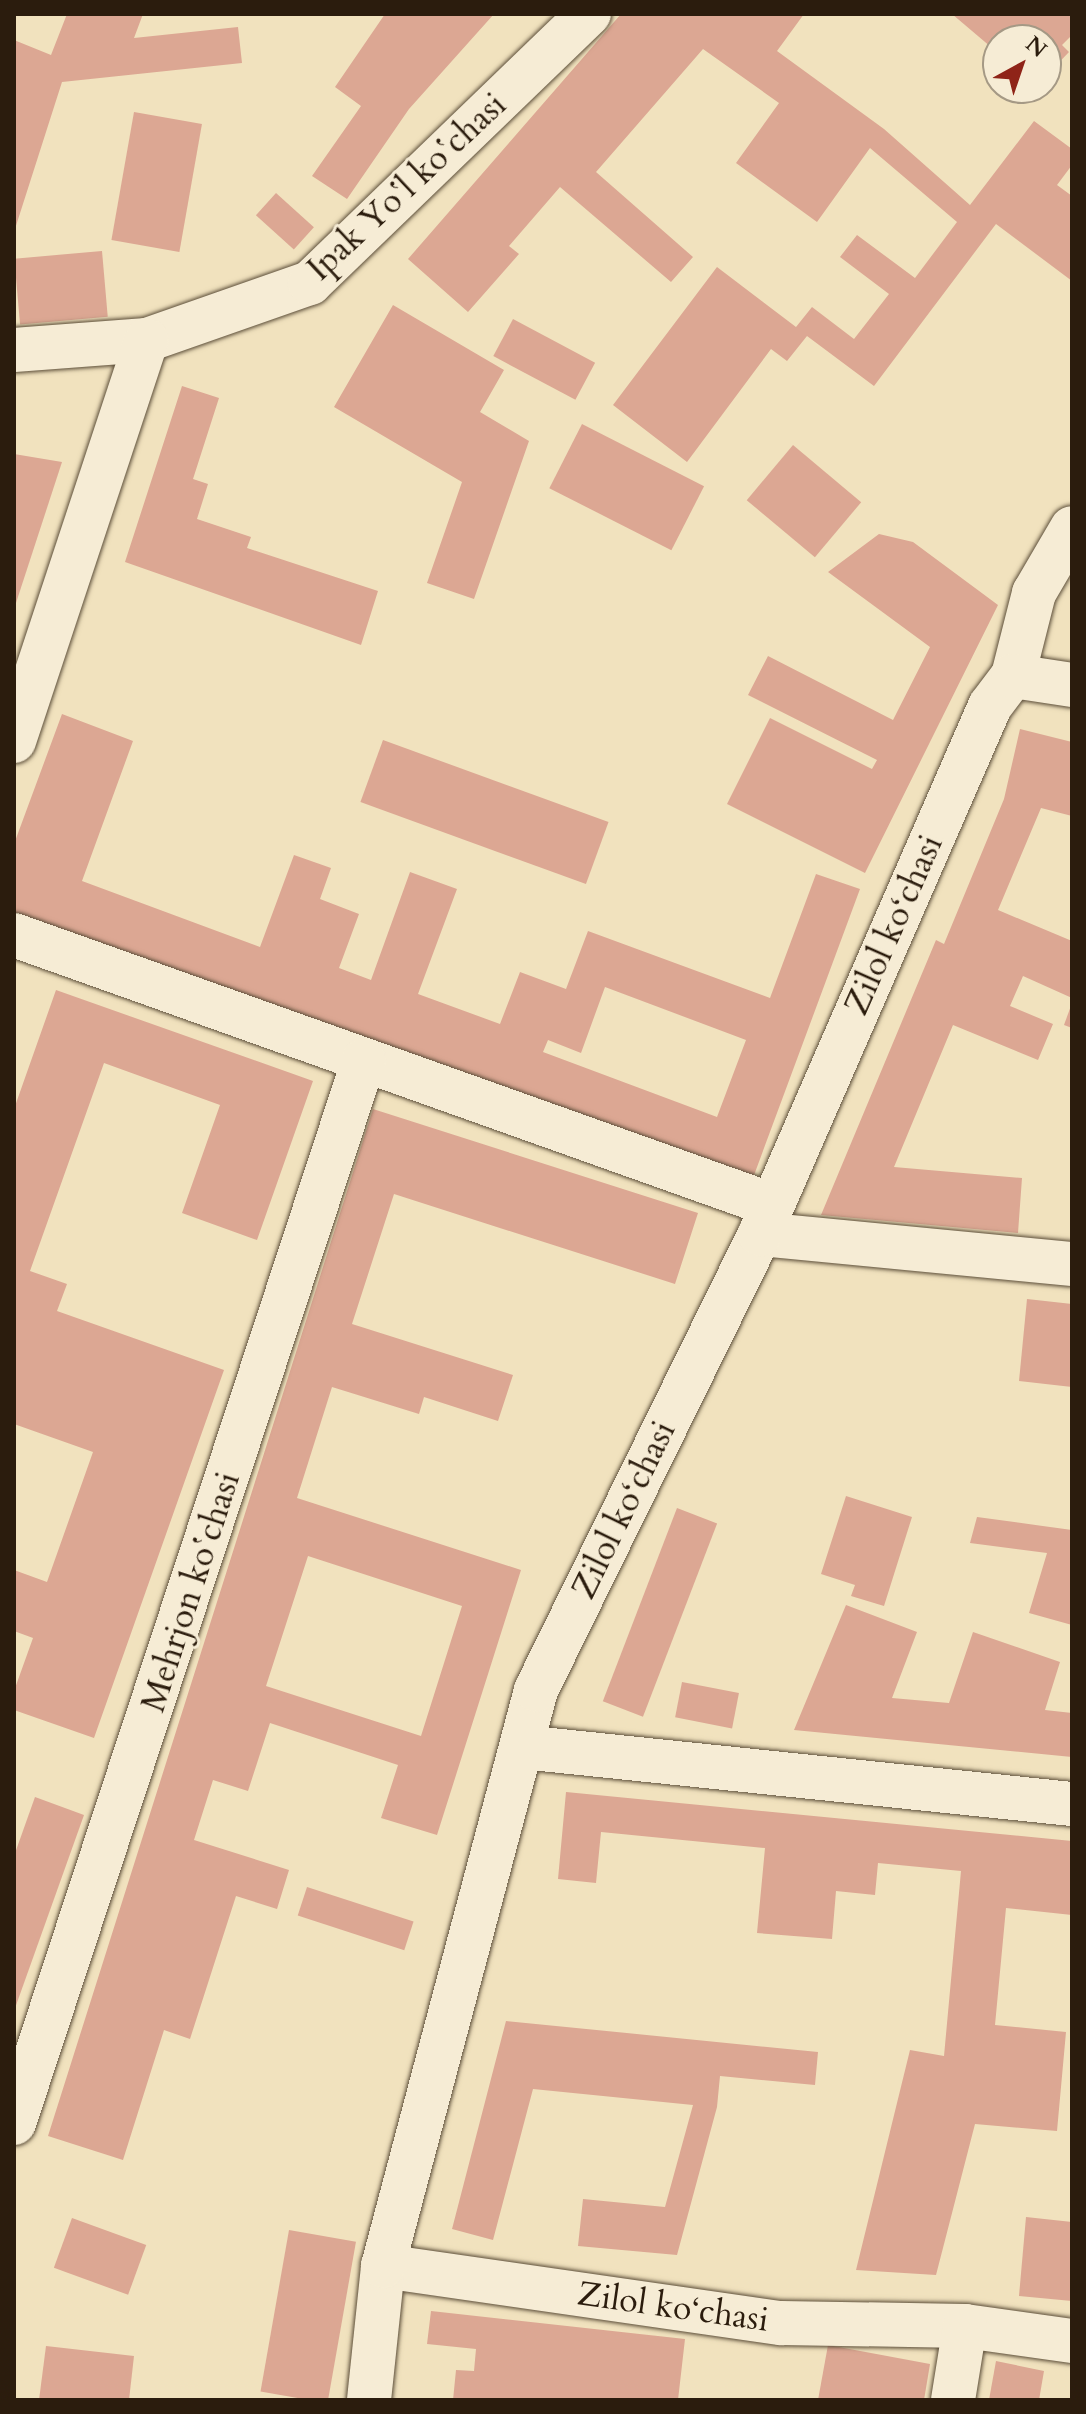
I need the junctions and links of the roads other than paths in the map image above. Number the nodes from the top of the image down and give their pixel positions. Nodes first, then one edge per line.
1 (589, 14) edge
2 (147, 340) junction
3 (14, 350) edge
4 (1072, 528) edge
5 (1013, 676) junction
6 (1072, 685) edge
7 (14, 741) edge
8 (14, 935) edge
9 (364, 1060) junction
10 (766, 1220) junction
11 (1072, 1264) edge
12 (522, 1747) junction
13 (1072, 1804) edge
14 (14, 2123) edge
15 (383, 2266) junction
16 (965, 2326) junction
17 (1072, 2341) edge
18 (369, 2400) edge
19 (953, 2400) edge

1 - 2 street, Ipak Yoʻl koʻchasi
2 - 3 street, Ipak Yoʻl koʻchasi
2 - 7 street
4 - 5 street
5 - 6 street
5 - 10 street, Zilol ko‘chasi
8 - 9 street
9 - 10 street
9 - 14 street, Mehrjon koʻchasi
10 - 11 street
10 - 12 street, Zilol ko‘chasi
12 - 13 street
12 - 15 street, Zilol ko‘chasi
15 - 16 street, Zilol ko‘chasi
15 - 18 street, Zilol ko‘chasi
16 - 17 street, Zilol ko‘chasi
16 - 19 street

